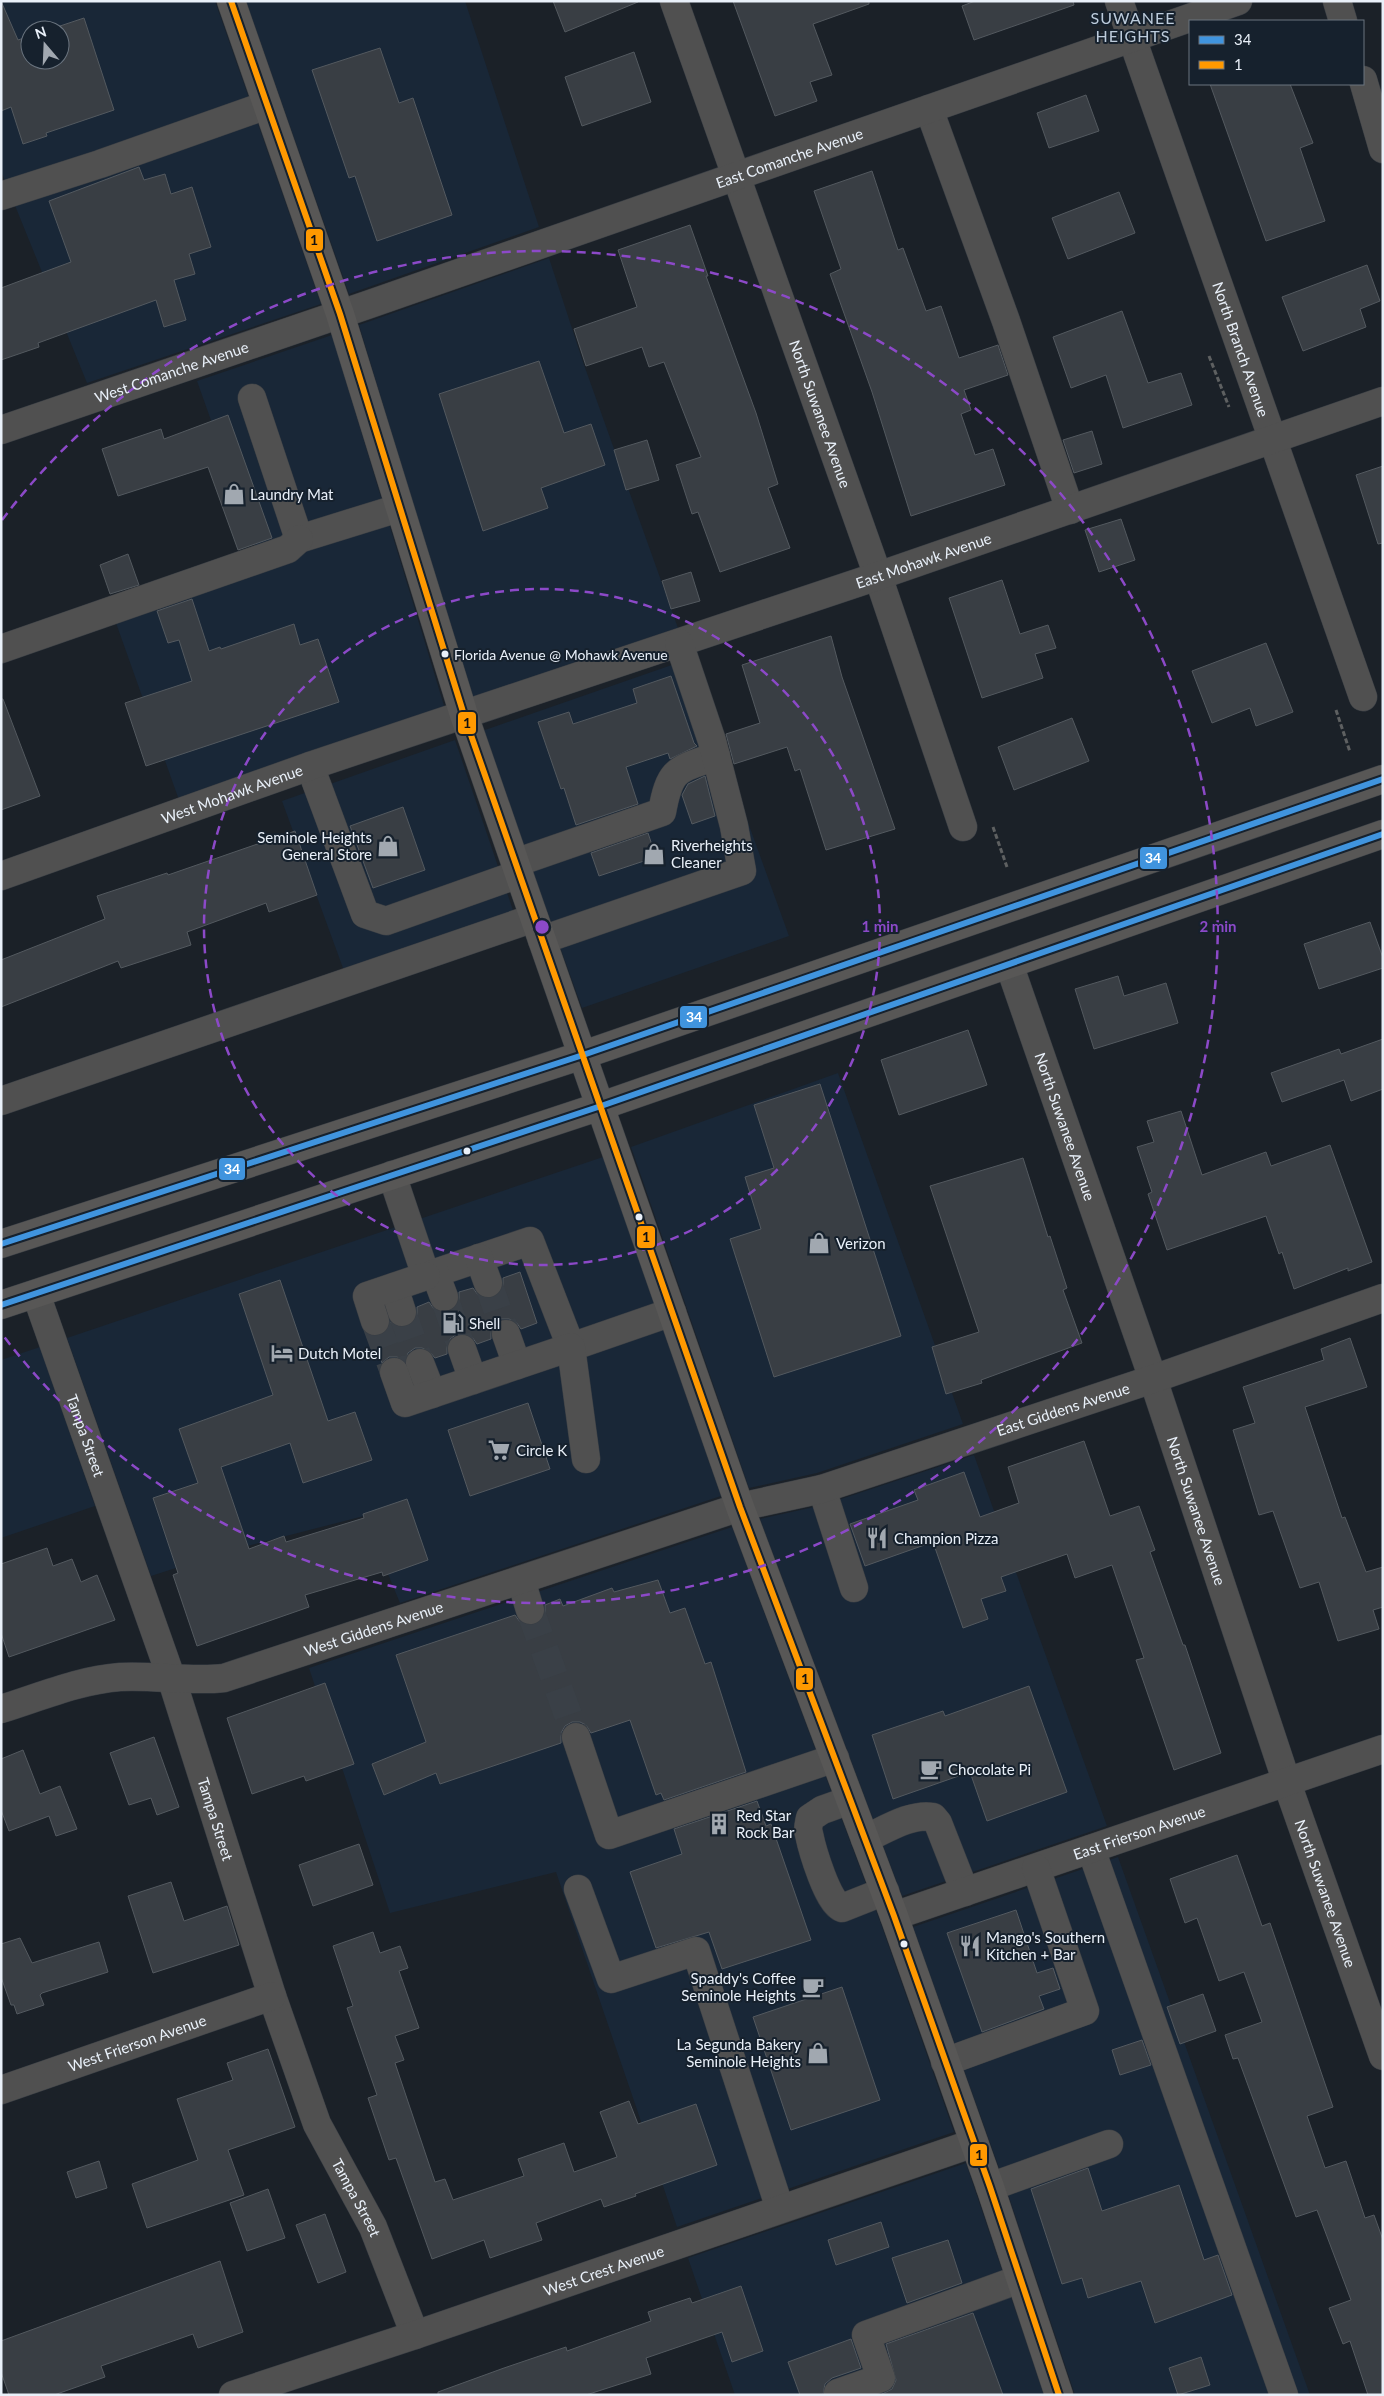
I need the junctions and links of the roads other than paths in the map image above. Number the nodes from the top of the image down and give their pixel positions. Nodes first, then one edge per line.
1 (231, 1) edge
2 (674, 1) edge
3 (1118, 1) edge
4 (1238, 1) edge
5 (1337, 1) edge
6 (1343, 20) edge
7 (1132, 39) junction
8 (1364, 83) edge
9 (267, 105) junction
10 (928, 109) junction
11 (1383, 149) edge
12 (737, 175) junction
13 (1, 196) edge
14 (340, 314) junction
15 (252, 398) dead end
16 (1383, 401) edge
17 (1, 430) edge
18 (1273, 440) junction
19 (399, 508) junction
20 (1070, 510) junction
21 (299, 539) junction
22 (878, 576) junction
23 (678, 643) junction
24 (1, 649) edge
25 (1362, 697) dead end
26 (464, 715) junction
27 (716, 756) junction
28 (310, 766) junction
29 (1383, 779) edge
30 (963, 827) dead end
31 (1383, 834) edge
32 (517, 869) junction
33 (1, 876) edge
34 (538, 929) junction
35 (1008, 964) junction
36 (583, 1055) junction
37 (1, 1101) edge
38 (601, 1106) junction
39 (392, 1175) junction
40 (1, 1244) edge
41 (435, 1282) junction
42 (36, 1294) junction
43 (1383, 1298) edge
44 (1, 1305) edge
45 (672, 1312) junction
46 (375, 1321) tunnel mouth
47 (506, 1334) tunnel mouth
48 (571, 1347) junction
49 (462, 1349) tunnel mouth
50 (420, 1363) tunnel mouth
51 (517, 1365) junction
52 (394, 1372) tunnel mouth
53 (1153, 1379) junction
54 (474, 1380) junction
55 (432, 1394) junction
56 (586, 1459) dead end
57 (822, 1489) junction
58 (740, 1507) junction
59 (521, 1580) junction
60 (854, 1588) dead end
61 (530, 1610) tunnel mouth
62 (171, 1677) junction
63 (1, 1709) edge
64 (576, 1738) tunnel mouth
65 (1383, 1749) edge
66 (835, 1758) junction
67 (1287, 1782) junction
68 (850, 1800) junction
69 (865, 1839) junction
70 (1091, 1849) junction
71 (1036, 1868) junction
72 (578, 1889) dead end
73 (964, 1892) junction
74 (889, 1904) junction
75 (272, 1996) junction
76 (1383, 2056) edge
77 (945, 2062) junction
78 (1, 2090) edge
79 (974, 2143) junction
80 (1109, 2144) dead end
81 (990, 2187) junction
82 (780, 2209) junction
83 (1020, 2279) junction
84 (416, 2334) junction
85 (233, 2395) edge
86 (839, 2395) edge
87 (1059, 2395) edge
88 (1284, 2395) edge

1 - 9 main road
2 - 12 street, North Suwanee Avenue
3 - 7 street, North Branch Avenue
4 - 7 street, East Comanche Avenue
5 - 6 street
7 - 10 street, East Comanche Avenue
7 - 18 street, North Branch Avenue
8 - 11 street
9 - 13 street
9 - 14 main road
10 - 12 street, East Comanche Avenue
10 - 20 street
12 - 14 street, East Comanche Avenue
12 - 22 street, North Suwanee Avenue
14 - 17 street, West Comanche Avenue
14 - 19 main road
15 - 21 street
16 - 18 street, East Mohawk Avenue
18 - 20 street, East Mohawk Avenue
18 - 25 street, North Branch Avenue
19 - 21 street
19 - 26 main road
20 - 22 street, East Mohawk Avenue
21 - 24 street
22 - 23 street, East Mohawk Avenue
22 - 30 street, North Suwanee Avenue
23 - 26 street, East Mohawk Avenue
23 - 27 street
26 - 28 street, West Mohawk Avenue
26 - 32 main road
27 - 32 street
27 - 34 street
28 - 32 street
28 - 33 street, West Mohawk Avenue
29 - 36 main road
31 - 35 main road
32 - 34 main road
34 - 36 main road
34 - 37 street
35 - 38 main road
35 - 53 street, North Suwanee Avenue
36 - 38 main road
36 - 40 main road
38 - 39 main road
38 - 45 main road
39 - 41 street
39 - 42 main road
41 - 46 street
41 - 48 street
42 - 44 main road
42 - 62 street, Tampa Street
43 - 53 street, East Giddens Avenue
45 - 48 street
45 - 58 main road
47 - 51 street
48 - 51 street
48 - 56 street
49 - 54 street
50 - 55 street
51 - 54 street
52 - 55 street
53 - 57 street, East Giddens Avenue
53 - 67 street, North Suwanee Avenue
54 - 55 street
57 - 58 street, East Giddens Avenue
57 - 60 street
58 - 59 street, West Giddens Avenue
58 - 66 main road
59 - 61 street
59 - 62 street, West Giddens Avenue
62 - 63 street, West Giddens Avenue
62 - 75 street, Tampa Street
64 - 66 street
65 - 67 street, East Frierson Avenue
66 - 68 main road
67 - 70 street, East Frierson Avenue
67 - 76 street, North Suwanee Avenue
68 - 69 main road
68 - 74 street, East Frierson Avenue
69 - 73 street
69 - 74 main road
70 - 71 street, East Frierson Avenue
70 - 88 street
71 - 73 street, East Frierson Avenue
71 - 77 street
72 - 82 street
73 - 74 street, East Frierson Avenue
74 - 77 main road
75 - 78 street, West Frierson Avenue
75 - 84 street, Tampa Street
77 - 79 main road
79 - 81 main road
79 - 82 street, West Crest Avenue
80 - 81 street
81 - 83 main road
82 - 84 street, West Crest Avenue
83 - 86 street
83 - 87 main road
84 - 85 street, West Crest Avenue

